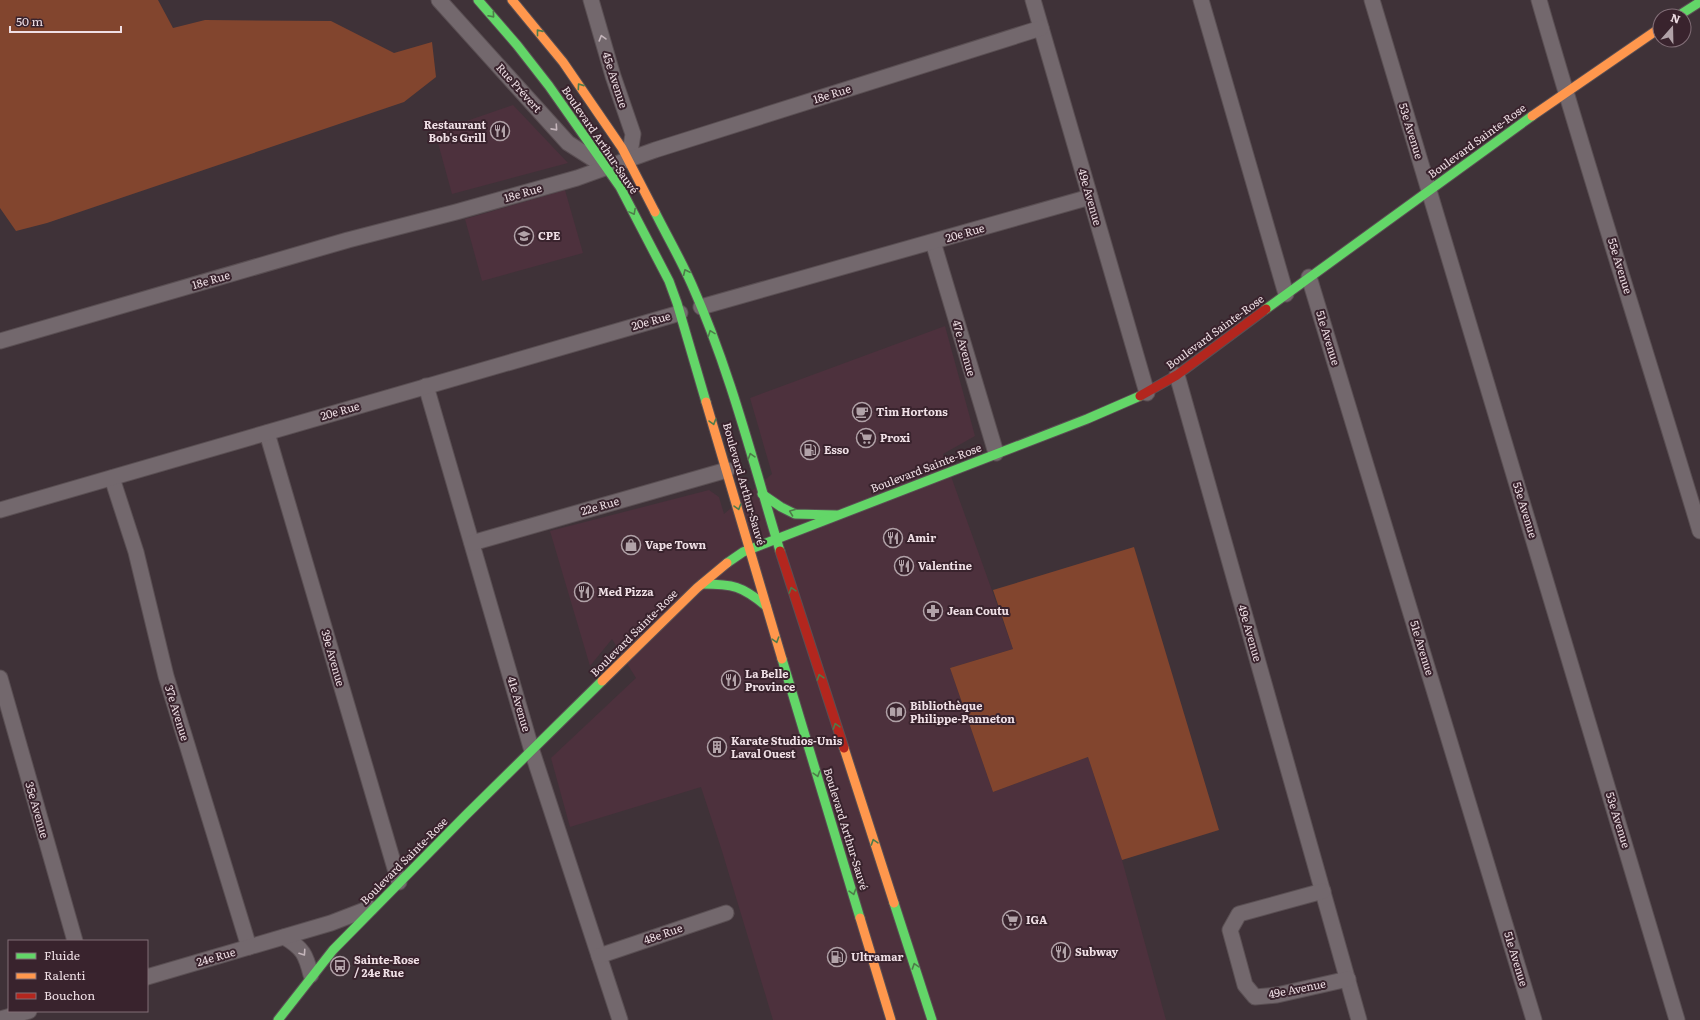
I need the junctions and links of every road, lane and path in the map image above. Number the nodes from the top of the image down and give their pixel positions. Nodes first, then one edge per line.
1 (439, 0) edge
2 (478, 0) edge
3 (512, 0) edge
4 (592, 0) edge
5 (1033, 0) edge
6 (1200, 0) edge
7 (1372, 0) edge
8 (1540, 0) edge
9 (1700, 2) edge
10 (1691, 8) edge
11 (1041, 28) junction
12 (1652, 33) edge
13 (1566, 92) junction
14 (629, 159) junction
15 (606, 167) junction
16 (1429, 191) junction
17 (1090, 197) junction
18 (933, 242) junction
19 (1309, 277) junction
20 (1286, 294) junction
21 (701, 308) junction
22 (680, 313) junction
23 (0, 341) edge
24 (1177, 375) junction
25 (426, 386) junction
26 (1147, 393) junction
27 (267, 433) junction
28 (996, 453) junction
29 (728, 470) junction
30 (112, 478) junction
31 (762, 494) junction
32 (0, 510) edge
33 (836, 515) junction
34 (1700, 531) edge
35 (776, 539) junction
36 (472, 543) junction
37 (750, 548) junction
38 (702, 584) junction
39 (766, 606) junction
40 (0, 678) edge
41 (532, 751) junction
42 (399, 882) junction
43 (1323, 891) junction
44 (376, 906) junction
45 (726, 913) dead end
46 (284, 937) junction
47 (75, 940) edge
48 (248, 947) junction
49 (599, 956) junction
50 (312, 975) junction
51 (148, 977) edge
52 (1348, 979) junction
53 (25, 1012) edge
54 (0, 1019) edge
55 (278, 1020) edge
56 (619, 1020) edge
57 (891, 1020) edge
58 (932, 1020) edge
59 (1359, 1020) edge
60 (1534, 1020) edge
61 (1677, 1020) edge

1 -> 15 street, Rue Prévert
2 -> 15 main road, Boulevard Arthur-Sauvé
14 -> 3 main road, Boulevard Arthur-Sauvé
14 -> 4 street, 45e Avenue
5 - 11 street, 49e Avenue
6 - 20 street
7 - 16 street, 53e Avenue
8 - 13 street, 55e Avenue
9 - 10 main road
11 - 14 street, 18e Rue
11 - 17 street, 49e Avenue
12 - 13 main road, Boulevard Sainte-Rose
13 - 16 main road, Boulevard Sainte-Rose
13 - 34 street, 55e Avenue
14 - 15 street, 18e Rue
21 -> 14 main road, Boulevard Arthur-Sauvé
15 -> 22 main road, Boulevard Arthur-Sauvé
15 - 23 street, 18e Rue
16 - 19 main road, Boulevard Sainte-Rose
16 - 61 street, 53e Avenue
17 - 18 street, 20e Rue
17 - 26 street, 49e Avenue
18 - 21 street, 20e Rue
18 - 28 street, 47e Avenue
19 - 20 main road, Boulevard Sainte-Rose
19 - 60 street, 51e Avenue
20 - 24 main road, Boulevard Sainte-Rose
31 -> 21 main road, Boulevard Arthur-Sauvé
22 - 25 street, 20e Rue
22 -> 29 main road, Boulevard Arthur-Sauvé
24 - 26 main road, Boulevard Sainte-Rose
24 - 43 street, 49e Avenue
25 - 27 street, 20e Rue
25 - 36 street, 41e Avenue
26 - 28 main road, Boulevard Sainte-Rose
27 - 30 street, 20e Rue
27 - 42 street, 39e Avenue
28 - 33 main road, Boulevard Sainte-Rose
29 - 36 street, 22e Rue
29 -> 37 main road, Boulevard Arthur-Sauvé
30 - 32 street, 20e Rue
30 - 48 street, 37e Avenue
33 -> 31 main road
31 - 35 main road, Boulevard Arthur-Sauvé
33 - 35 main road, Boulevard Sainte-Rose
35 - 37 main road, Boulevard Sainte-Rose
58 -> 35 main road, Boulevard Arthur-Sauvé
36 - 41 street, 41e Avenue
37 - 38 main road, Boulevard Sainte-Rose
37 - 39 main road, Boulevard Arthur-Sauvé
38 - 39 main road
38 - 41 main road, Boulevard Sainte-Rose
39 -> 57 main road, Boulevard Arthur-Sauvé
40 - 47 street, 35e Avenue
41 - 42 main road, Boulevard Sainte-Rose
41 - 49 street, 41e Avenue
42 - 44 main road, Boulevard Sainte-Rose
43 - 52 street, 49e Avenue
43 - 52 street, 49e Avenue
44 - 46 street, 24e Rue
44 - 50 main road, Boulevard Sainte-Rose
45 - 49 street, 48e Rue
46 - 48 street, 24e Rue
46 -> 50 street
48 - 51 street, 24e Rue
49 - 56 street, 41e Avenue
50 - 55 main road, Boulevard Sainte-Rose
52 - 59 street, 49e Avenue
53 - 54 street

